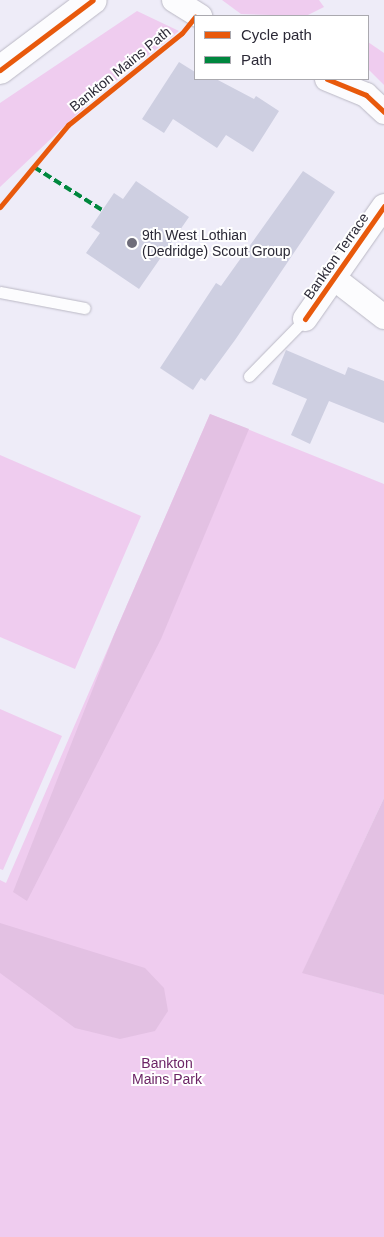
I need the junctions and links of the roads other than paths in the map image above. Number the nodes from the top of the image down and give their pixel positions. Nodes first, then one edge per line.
1 (93, 0) edge
2 (174, 0) edge
3 (198, 15) edge
4 (0, 70) edge
5 (329, 80) edge
6 (384, 112) edge
7 (384, 206) edge
8 (334, 279) junction
9 (0, 292) edge
10 (85, 308) dead end
11 (384, 317) edge
12 (305, 320) joint
13 (249, 376) dead end

1 - 4 street
2 - 3 street
5 - 6 street
7 - 8 street, Bankton Terrace
8 - 11 street, Bankton Terrace
8 - 12 street, Bankton Terrace
9 - 10 lane
12 - 13 lane

